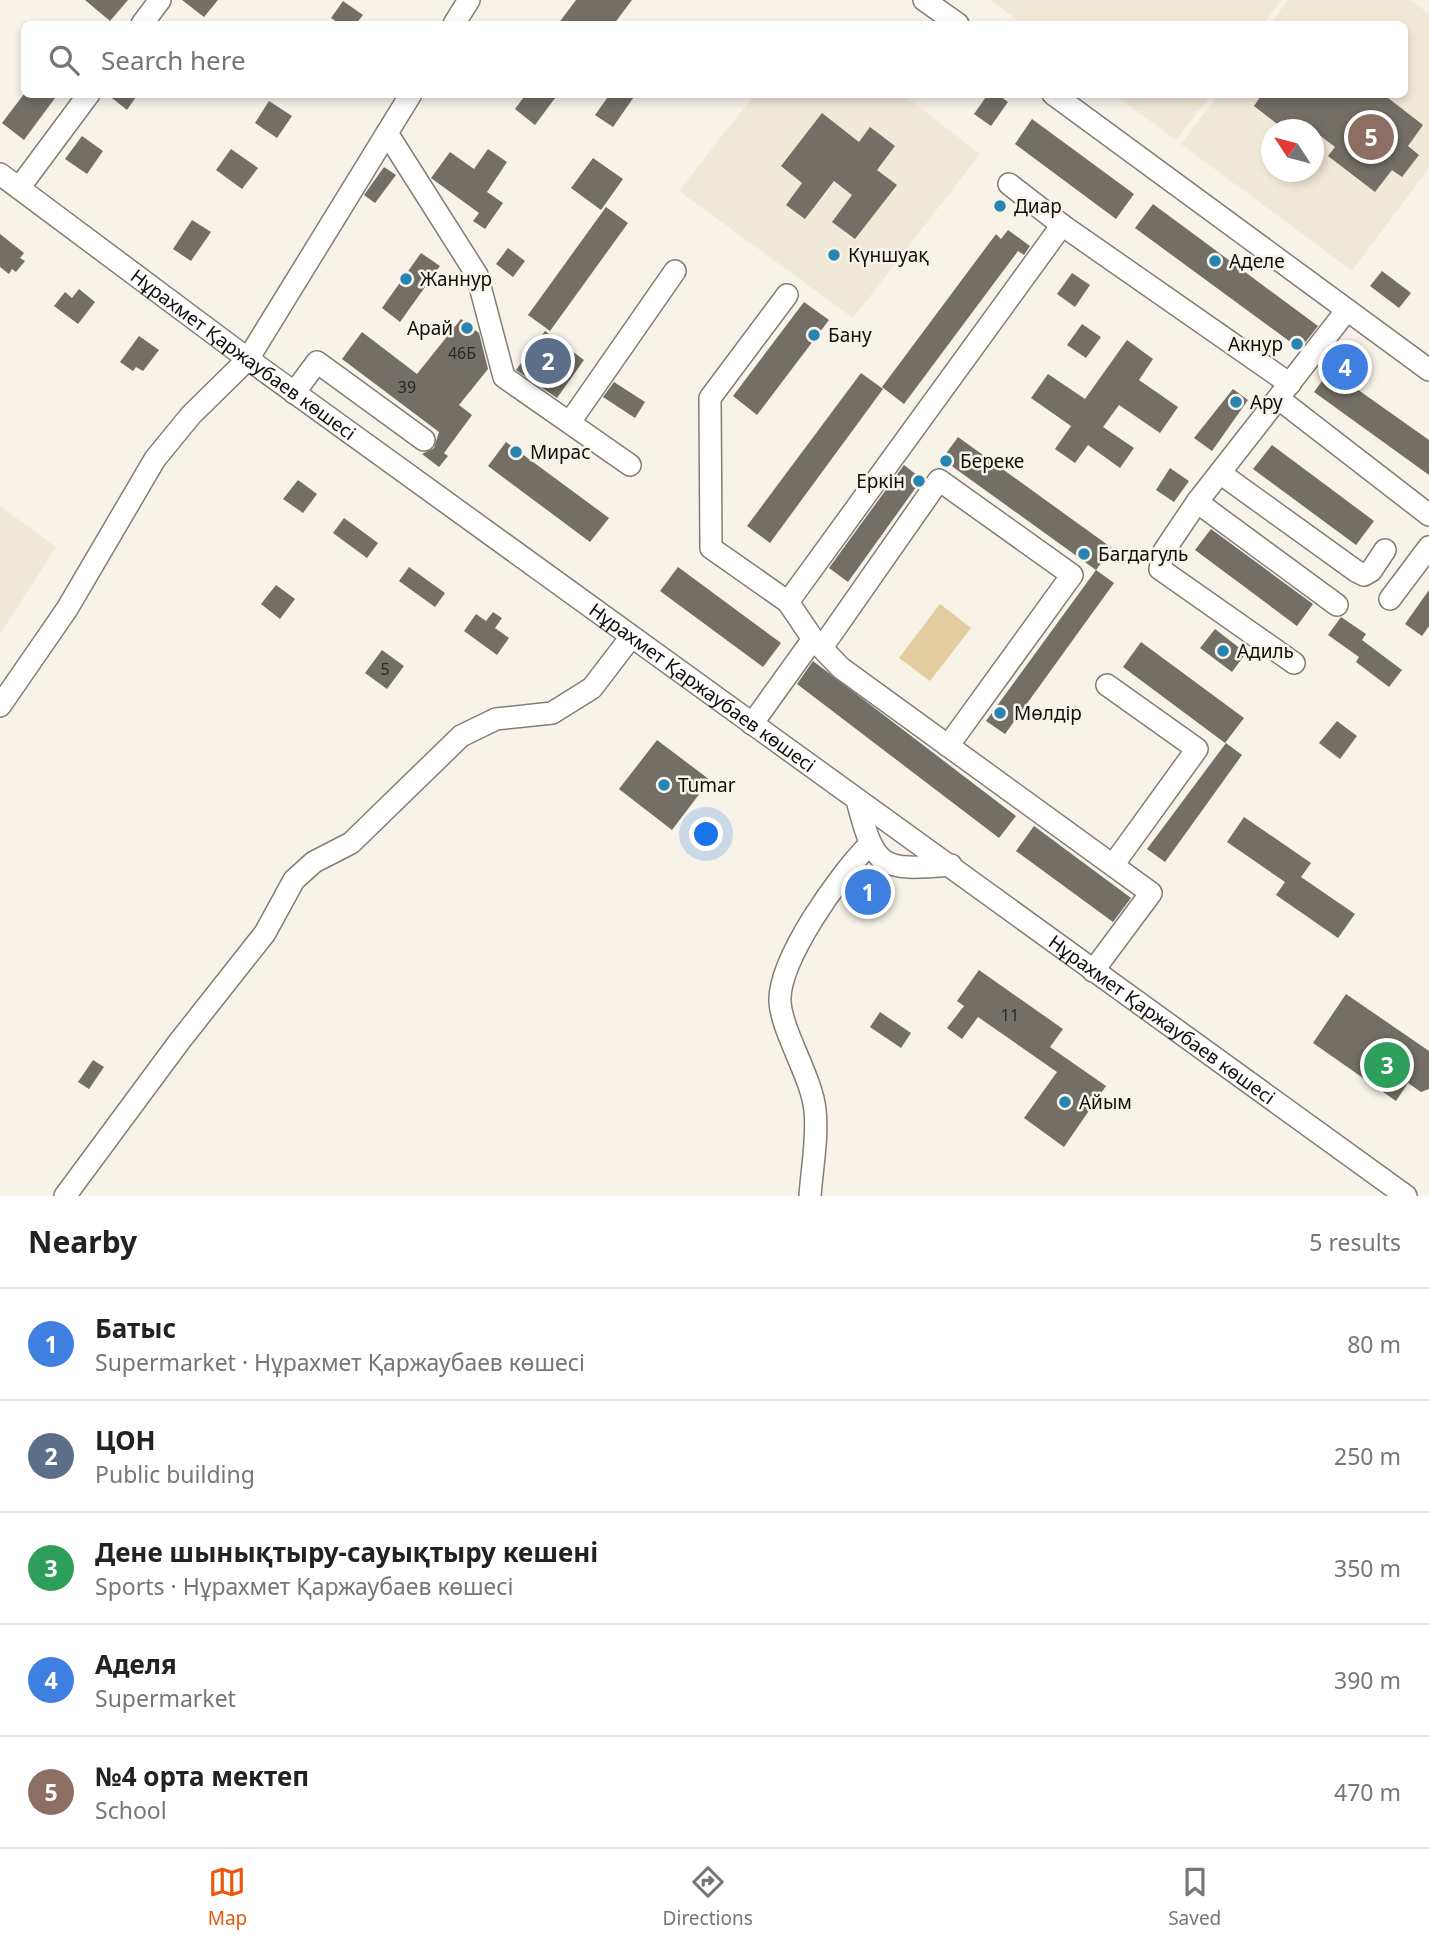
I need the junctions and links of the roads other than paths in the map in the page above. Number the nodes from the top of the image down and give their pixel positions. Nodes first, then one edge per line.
1 (160, 0) edge
2 (469, 0) edge
3 (924, 0) edge
4 (144, 21) edge
5 (456, 21) edge
6 (954, 21) edge
7 (86, 98) edge
8 (409, 98) edge
9 (1058, 98) edge
10 (387, 133) junction
11 (0, 174) edge
12 (1009, 184) dead end
13 (19, 188) junction
14 (1062, 225) junction
15 (675, 271) dead end
16 (787, 295) dead end
17 (1347, 310) junction
18 (248, 359) junction
19 (1429, 370) edge
20 (1284, 392) junction
21 (294, 393) junction
22 (570, 422) junction
23 (424, 440) dead end
24 (630, 465) dead end
25 (1220, 473) junction
26 (1197, 502) junction
27 (1429, 514) edge
28 (1429, 547) edge
29 (1385, 550) dead end
30 (1391, 599) dead end
31 (788, 602) junction
32 (1337, 605) dead end
33 (631, 637) junction
34 (818, 642) junction
35 (1294, 663) dead end
36 (1107, 685) dead end
37 (0, 706) edge
38 (752, 724) junction
39 (948, 746) junction
40 (857, 800) junction
41 (869, 845) junction
42 (951, 865) junction
43 (1112, 865) junction
44 (1093, 971) junction
45 (65, 1196) edge
46 (810, 1196) edge
47 (1406, 1196) edge

1 - 4 street
2 - 5 street
3 - 6 street
7 - 13 street
8 - 10 street
9 - 17 street
10 - 18 street
10 - 22 street
11 - 13 street, Нұрахмет Қаржаубаев көшесі
12 - 14 street
13 - 18 street, Нұрахмет Қаржаубаев көшесі
14 - 20 street
14 - 31 street
15 - 22 street
16 - 31 street
17 - 19 street
17 - 20 street
18 - 21 street, Нұрахмет Қаржаубаев көшесі
18 - 37 street
20 - 25 street
20 - 27 street
21 - 23 street
21 - 33 street, Нұрахмет Қаржаубаев көшесі
22 - 24 street
25 - 26 street
25 - 29 street
26 - 32 street
26 - 35 street
28 - 30 street
31 - 34 street
33 - 38 street, Нұрахмет Қаржаубаев көшесі
33 - 45 street
34 - 38 street
34 - 39 street
34 - 39 street
36 - 43 street
38 - 40 street, Нұрахмет Қаржаубаев көшесі
39 - 43 street
40 - 41 street
40 - 42 street, Нұрахмет Қаржаубаев көшесі
41 - 42 street
41 - 46 street
42 - 44 street, Нұрахмет Қаржаубаев көшесі
43 - 44 street
44 - 47 street, Нұрахмет Қаржаубаев көшесі

